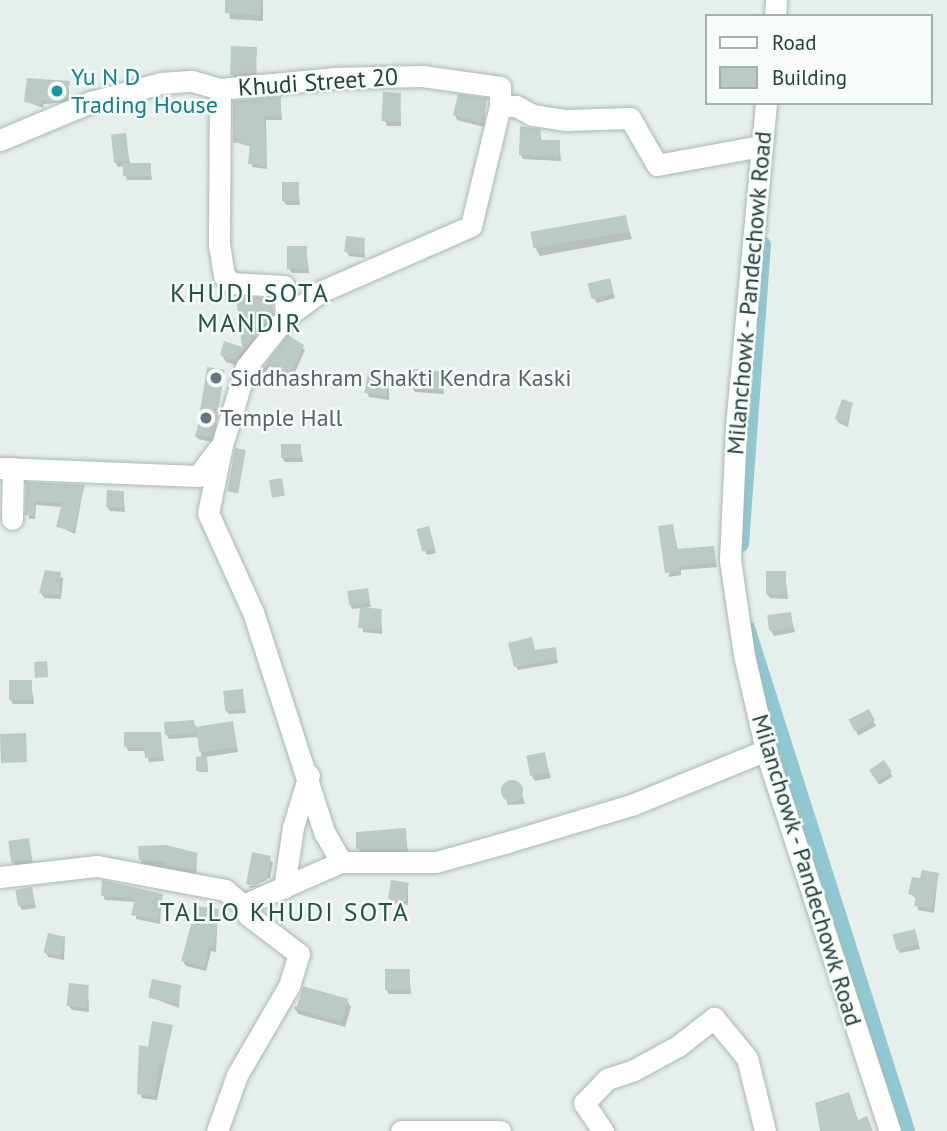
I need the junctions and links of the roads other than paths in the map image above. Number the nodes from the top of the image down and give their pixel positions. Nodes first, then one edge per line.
1 (220, 89) junction
2 (766, 105) edge
3 (508, 106) junction
4 (0, 140) edge
5 (761, 146) junction
6 (284, 286) junction
7 (320, 292) junction
8 (286, 317) junction
9 (222, 445) junction
10 (6, 468) edge
11 (198, 476) junction
12 (211, 498) junction
13 (12, 519) dead end
14 (766, 750) junction
15 (309, 775) junction
16 (341, 862) junction
17 (0, 877) edge
18 (284, 888) junction
19 (243, 905) junction
20 (217, 1131) edge
21 (401, 1131) edge
22 (500, 1131) edge
23 (603, 1131) edge
24 (765, 1131) edge
25 (890, 1131) edge

1 - 3 street, Khudi Street 20
1 - 4 street, Khudi Street 20
1 - 6 street
2 - 5 street, Milanchowk - Pandechowk Road
3 - 5 street
3 - 7 street
5 - 14 street, Milanchowk - Pandechowk Road
6 - 7 street
6 - 8 street
7 - 8 street
8 - 9 street
9 - 11 street
9 - 12 street
10 - 11 street
10 - 13 street
11 - 12 street
12 - 15 street
14 - 16 street
14 - 25 street, Milanchowk - Pandechowk Road
15 - 16 street
15 - 18 street
16 - 18 street
17 - 19 street
18 - 19 street
19 - 20 street
21 - 22 street
23 - 24 street

